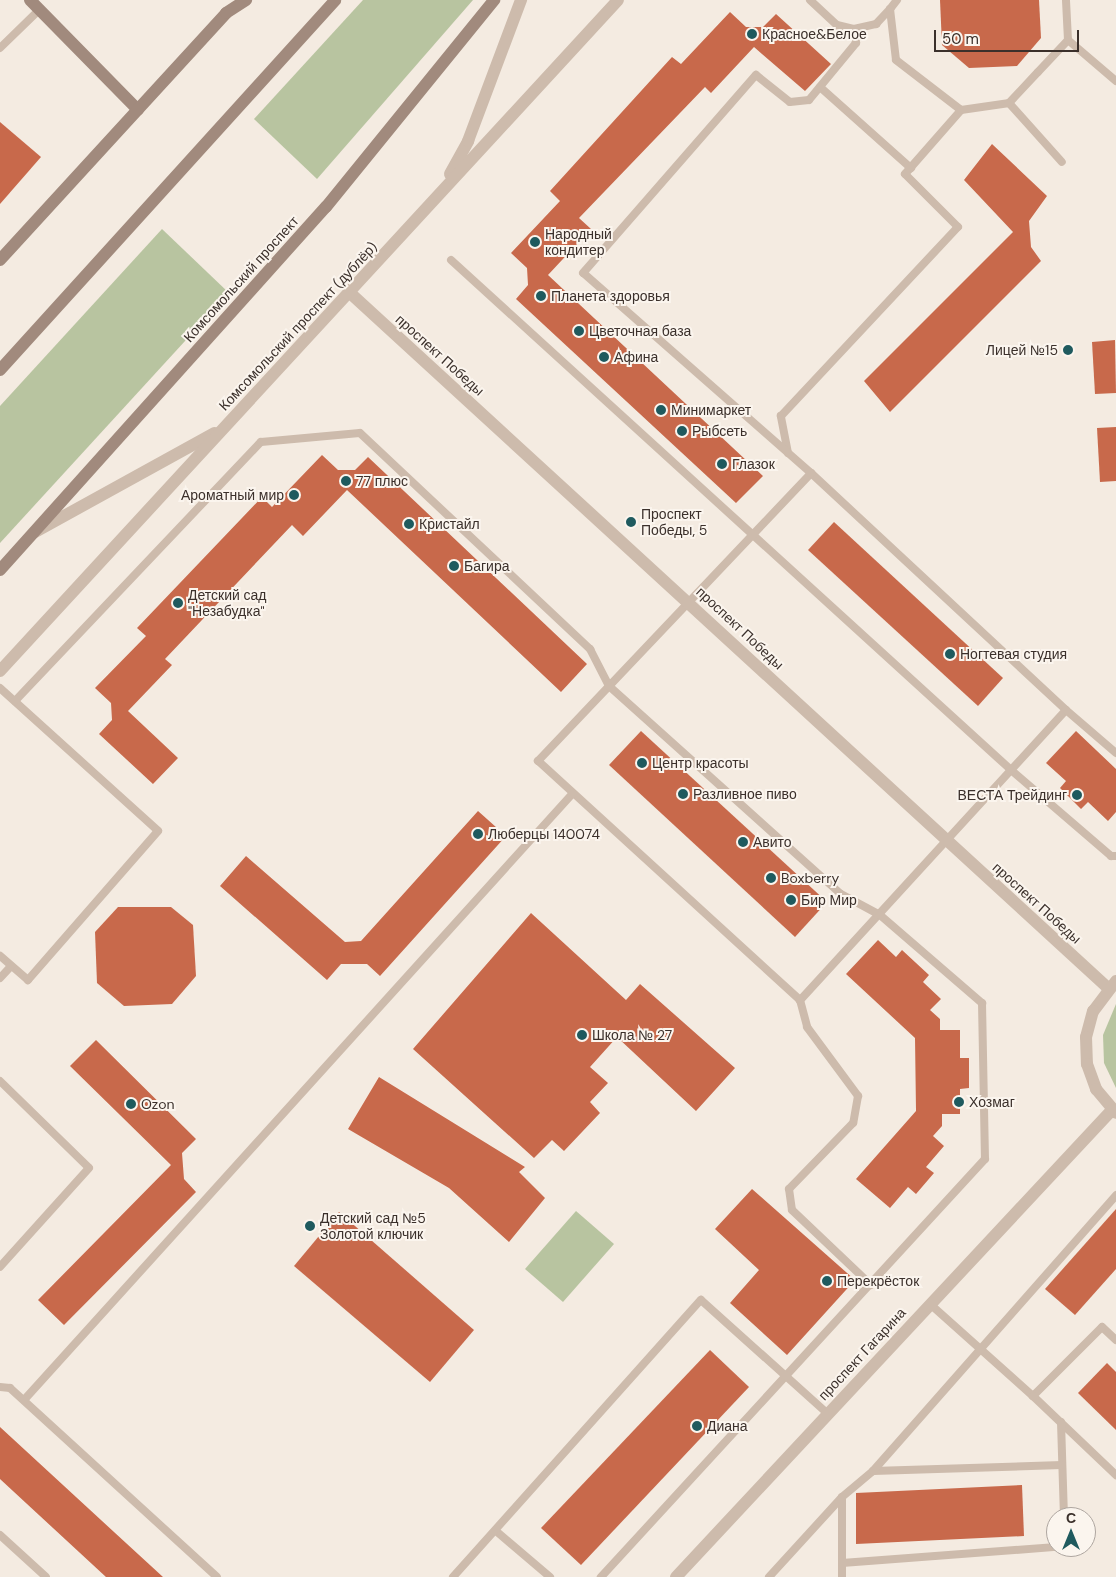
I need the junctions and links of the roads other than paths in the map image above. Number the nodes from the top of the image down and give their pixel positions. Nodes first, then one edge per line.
1 (30, 0) edge
2 (238, 0) edge
3 (246, 0) edge
4 (335, 0) edge
5 (494, 0) edge
6 (521, 0) edge
7 (618, 0) edge
8 (810, 0) edge
9 (897, 0) edge
10 (1066, 0) edge
11 (890, 9) junction
12 (39, 10) junction
13 (226, 13) junction
14 (854, 29) junction
15 (1068, 40) junction
16 (0, 48) edge
17 (1116, 81) edge
18 (820, 87) junction
19 (1010, 103) junction
20 (138, 110) junction
21 (961, 110) junction
22 (1062, 162) dead end
23 (911, 168) junction
24 (441, 192) junction
25 (0, 260) edge
26 (451, 260) dead end
27 (349, 292) junction
28 (0, 370) edge
29 (225, 427) junction
30 (788, 453) junction
31 (811, 473) junction
32 (35, 532) junction
33 (751, 536) junction
34 (0, 570) edge
35 (688, 601) junction
36 (0, 671) edge
37 (609, 686) junction
38 (0, 688) edge
39 (15, 701) junction
40 (1066, 710) junction
41 (1116, 753) edge
42 (1011, 770) junction
43 (573, 793) junction
44 (948, 841) junction
45 (1116, 856) edge
46 (880, 915) junction
47 (0, 956) edge
48 (11, 966) junction
49 (0, 978) edge
50 (1112, 985) edge
51 (800, 1000) junction
52 (0, 1081) edge
53 (1114, 1112) edge
54 (1116, 1195) edge
55 (0, 1267) edge
56 (870, 1285) junction
57 (930, 1304) junction
58 (1116, 1340) edge
59 (980, 1349) junction
60 (787, 1377) junction
61 (0, 1387) edge
62 (1033, 1396) junction
63 (24, 1400) junction
64 (827, 1413) junction
65 (1061, 1422) junction
66 (1062, 1465) junction
67 (873, 1471) junction
68 (1116, 1475) edge
69 (842, 1498) junction
70 (1064, 1507) edge
71 (496, 1531) junction
72 (0, 1535) edge
73 (1046, 1548) edge
74 (842, 1563) junction
75 (46, 1577) edge
76 (217, 1577) edge
77 (453, 1577) edge
78 (550, 1577) edge
79 (603, 1577) edge
80 (676, 1577) edge
81 (769, 1577) edge
82 (842, 1577) edge

1 - 12 main road
2 - 13 street
3 - 13 main road
4 - 28 main road
5 - 32 main road, Комсомольский проспект
6 - 24 street
7 - 24 street, Комсомольский проспект (дублёр)
8 - 14 lane
9 - 11 lane
10 - 15 lane
11 - 14 lane
11 - 21 lane
12 - 16 lane
12 - 20 main road
13 - 20 main road
14 - 18 lane
15 - 17 lane
15 - 19 lane
18 - 23 lane
18 - 30 lane
19 - 21 lane
19 - 22 lane
20 - 25 main road
21 - 23 lane
23 - 30 lane
24 - 27 street, Комсомольский проспект (дублёр)
26 - 33 lane
27 - 29 street, Комсомольский проспект (дублёр)
27 - 35 street, проспект Победы
29 - 32 street
29 - 36 street, Комсомольский проспект (дублёр)
30 - 31 lane
31 - 33 lane
31 - 40 lane
32 - 34 main road, Комсомольский проспект
33 - 35 lane
33 - 42 lane
35 - 37 lane
35 - 44 street, проспект Победы
37 - 39 lane
37 - 43 lane
37 - 46 lane
38 - 39 lane
39 - 48 lane
40 - 41 lane
40 - 42 lane
42 - 44 lane
42 - 45 lane
43 - 51 lane
43 - 63 lane
44 - 46 lane
44 - 50 street, проспект Победы
46 - 51 lane
46 - 56 lane
47 - 48 lane
48 - 49 lane
50 - 53 street
51 - 56 lane
52 - 55 lane
53 - 57 street, проспект Гагарина
54 - 59 lane
56 - 60 lane
57 - 59 lane
57 - 64 street, проспект Гагарина
58 - 62 lane
59 - 62 lane
59 - 67 lane
60 - 64 lane
60 - 71 lane
60 - 79 lane
61 - 63 lane
62 - 65 lane
63 - 76 lane
64 - 80 street, проспект Гагарина
65 - 66 lane
65 - 68 lane
66 - 67 lane
66 - 70 lane
67 - 69 lane
69 - 74 lane
69 - 81 lane
71 - 77 lane
71 - 78 lane
72 - 75 lane
73 - 74 lane
74 - 82 lane

